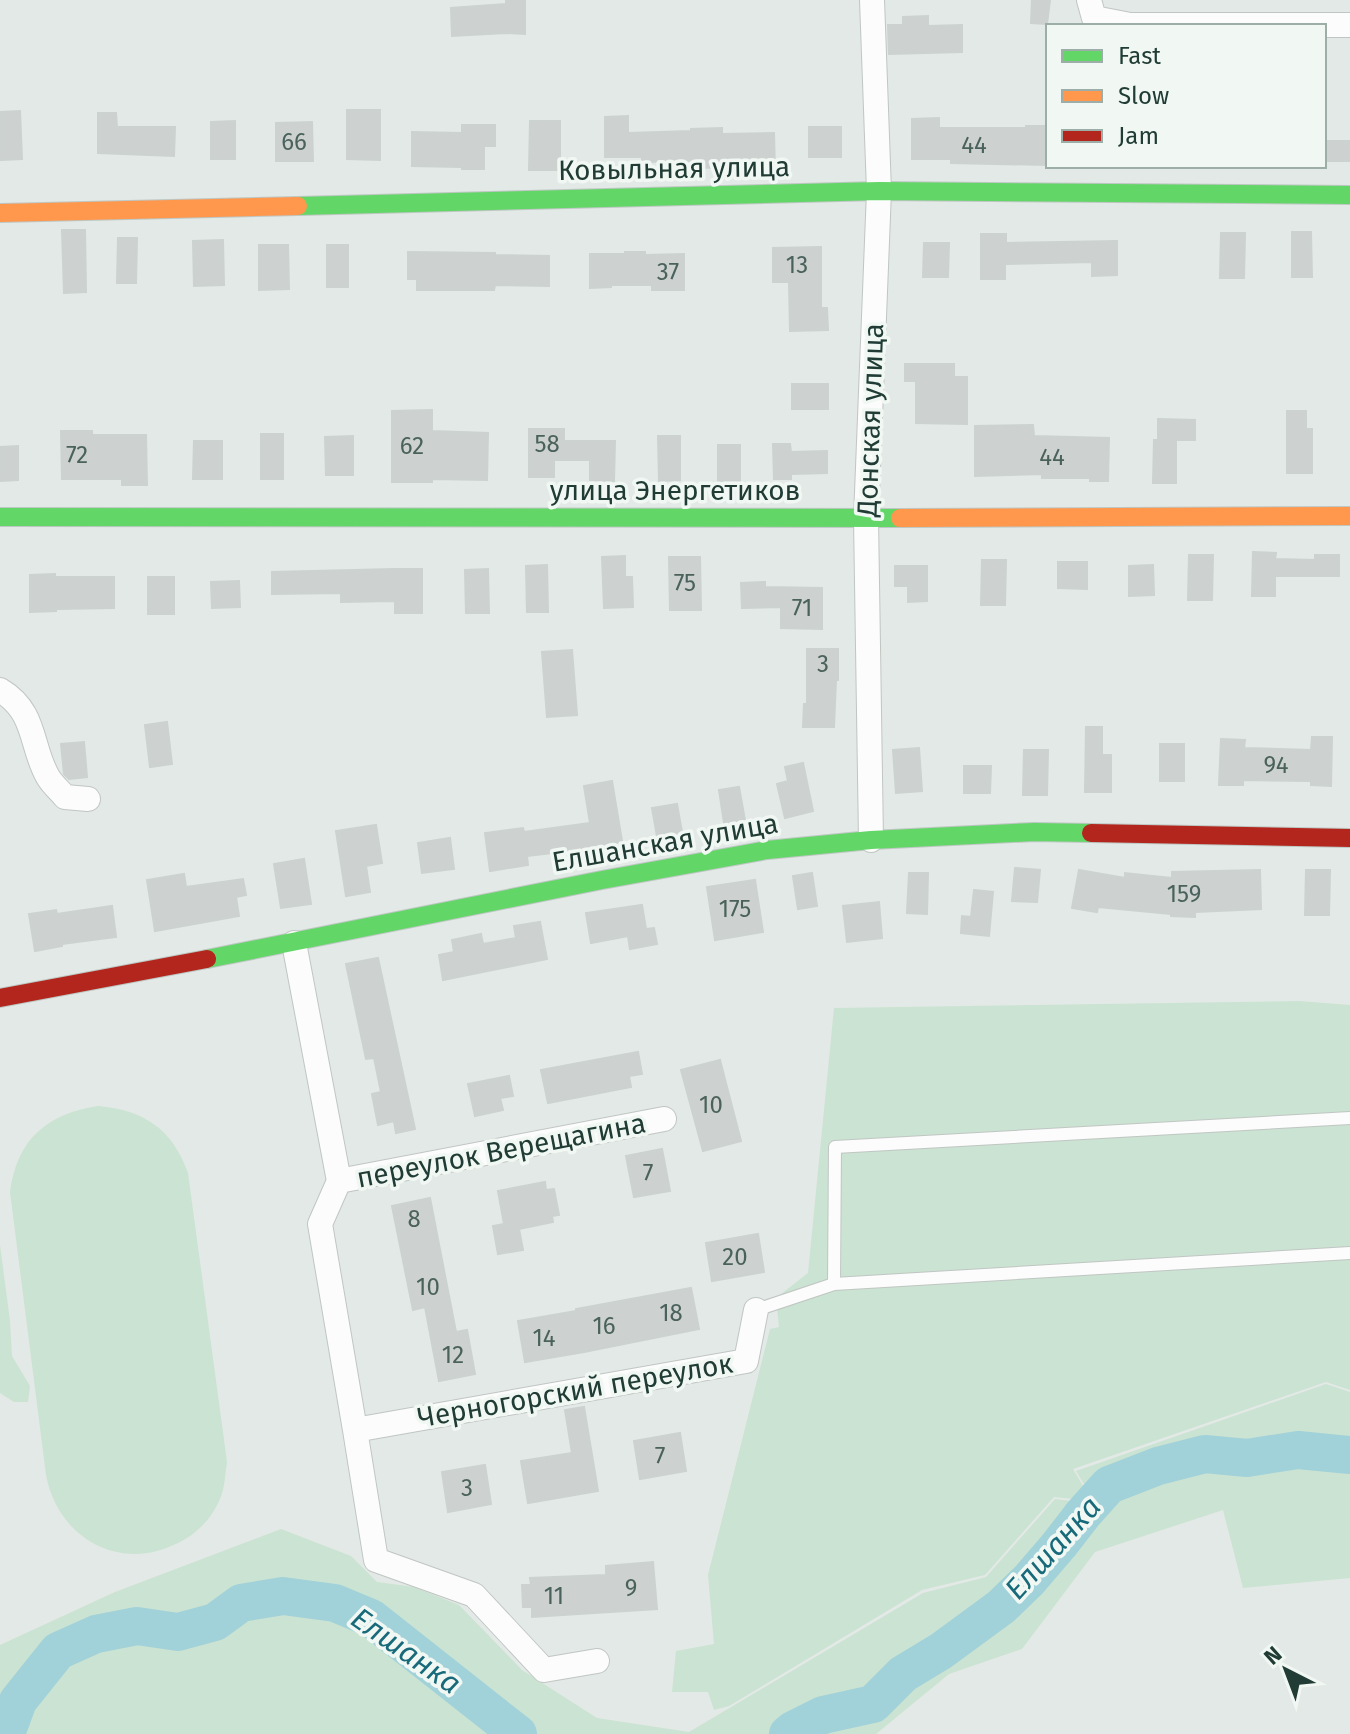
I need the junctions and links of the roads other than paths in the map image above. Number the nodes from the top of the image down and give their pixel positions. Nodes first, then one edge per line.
1 (872, 0) edge
2 (1089, 0) edge
3 (1125, 24) edge
4 (1326, 25) edge
5 (1350, 25) edge
6 (879, 191) junction
7 (1350, 195) edge
8 (0, 213) edge
9 (1350, 516) edge
10 (0, 517) edge
11 (866, 518) junction
12 (0, 690) edge
13 (88, 799) dead end
14 (1350, 838) edge
15 (871, 840) junction
16 (294, 943) junction
17 (0, 998) edge
18 (1350, 1118) edge
19 (664, 1119) dead end
20 (339, 1181) junction
21 (1350, 1253) edge
22 (834, 1284) junction
23 (756, 1310) joint
24 (355, 1430) junction
25 (597, 1661) dead end

1 - 6 street, Донская улица
2 - 3 street
4 - 5 street
6 - 7 main road, Ковыльная улица
6 - 8 main road, Ковыльная улица
6 - 11 street, Донская улица
9 - 11 main road, улица Энергетиков
10 - 11 main road, улица Энергетиков
11 - 15 street, Донская улица
12 - 13 street
14 - 15 main road, Елшанская улица
15 - 16 main road, Елшанская улица
16 - 17 main road, Елшанская улица
16 - 20 street
18 - 22 lane
19 - 20 street, переулок Верещагина
20 - 24 street
21 - 22 lane
22 - 23 lane
23 - 24 street, Черногорский переулок
24 - 25 street

